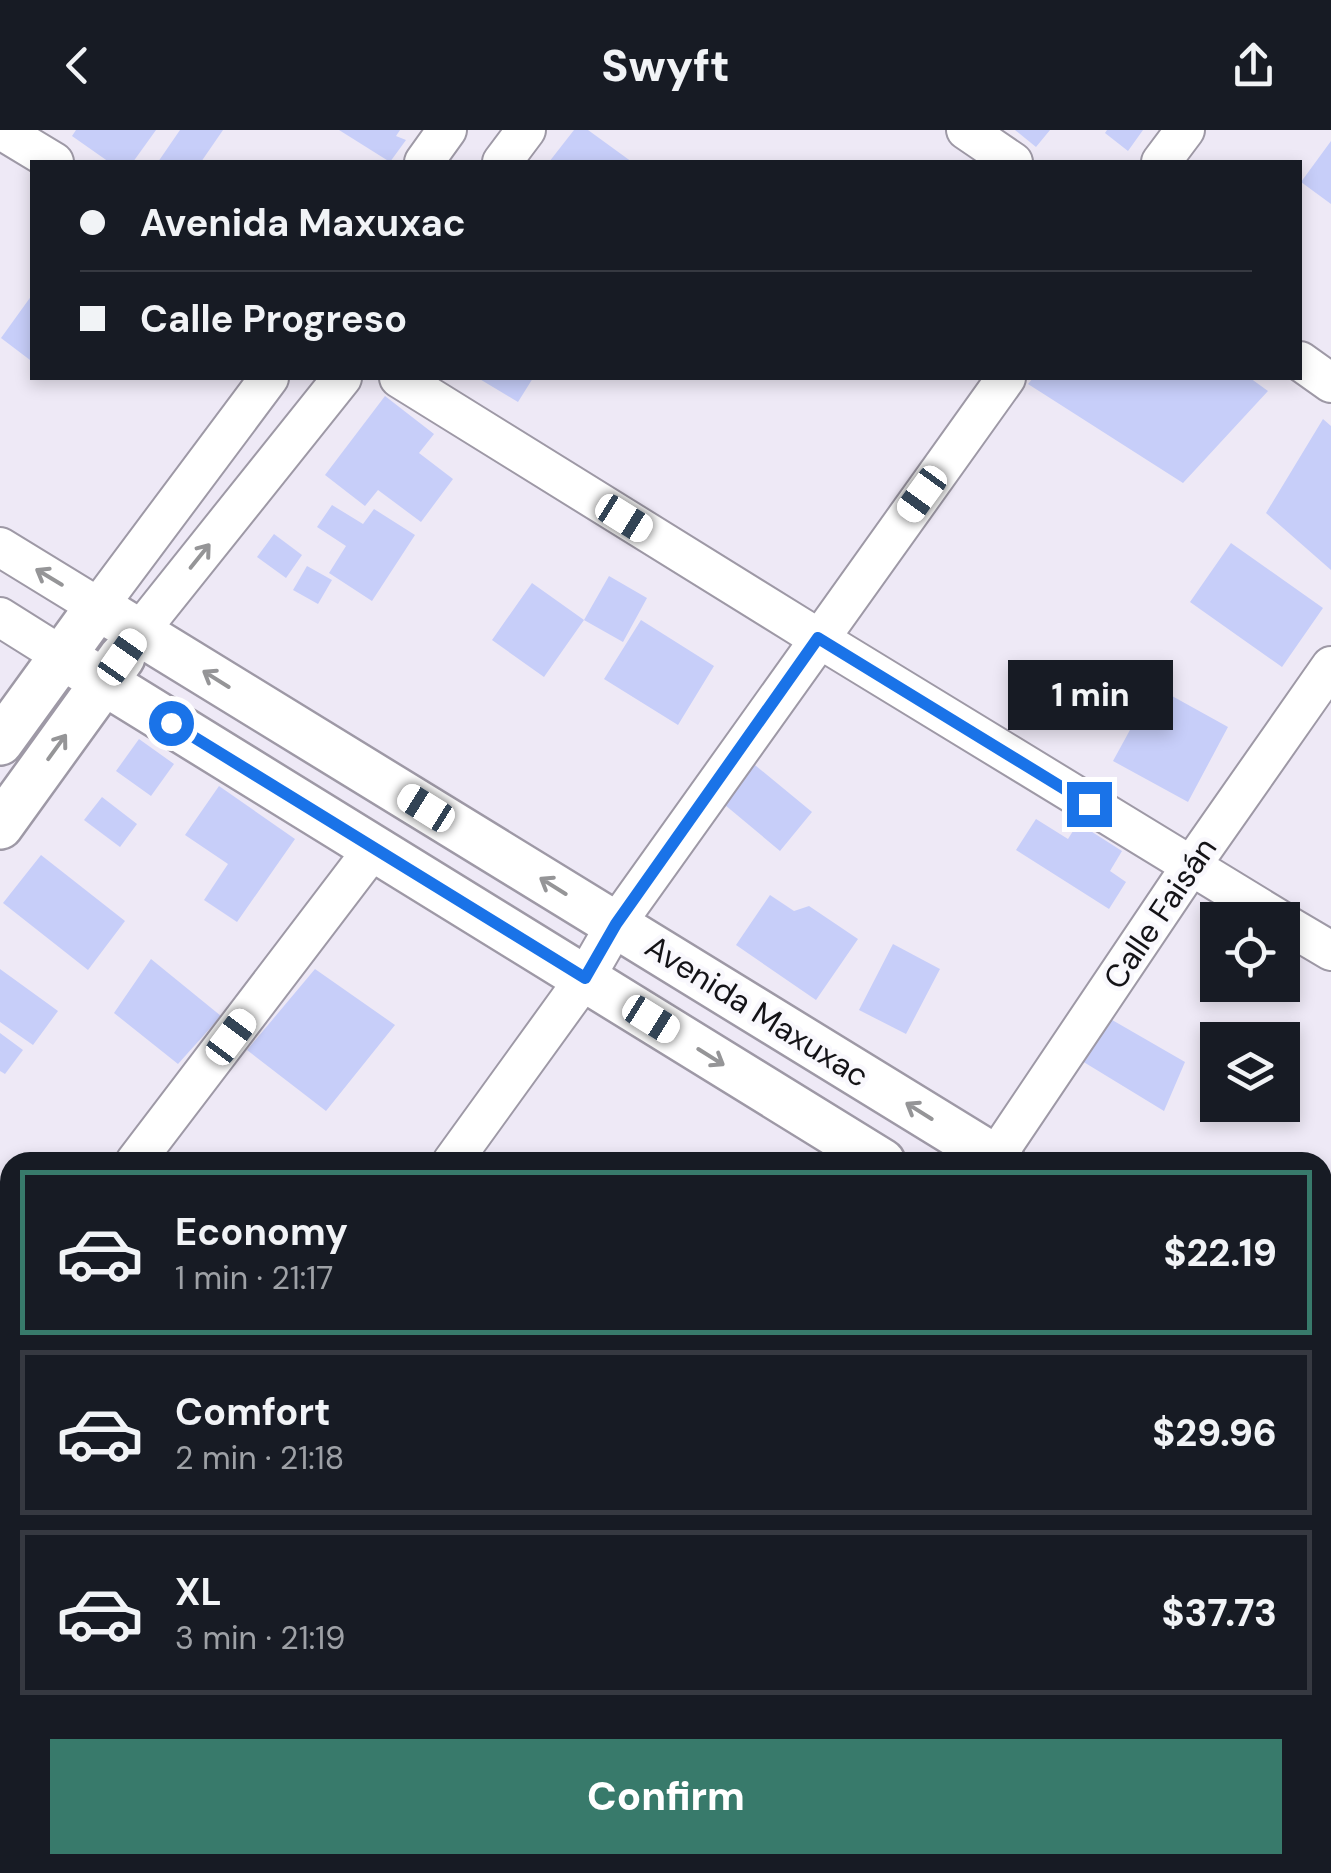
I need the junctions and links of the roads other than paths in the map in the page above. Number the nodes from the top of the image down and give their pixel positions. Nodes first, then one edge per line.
1 (1, 130) edge
2 (447, 130) edge
3 (526, 130) edge
4 (966, 130) edge
5 (1185, 130) edge
6 (51, 160) edge
7 (425, 160) edge
8 (504, 160) edge
9 (1010, 160) edge
10 (1162, 160) edge
11 (1302, 362) edge
12 (268, 380) edge
13 (340, 380) edge
14 (402, 380) edge
15 (1005, 380) edge
16 (1331, 382) edge
17 (0, 547) edge
18 (98, 607) junction
19 (0, 617) edge
20 (139, 632) junction
21 (818, 638) junction
22 (62, 656) junction
23 (1331, 666) edge
24 (104, 682) junction
25 (268, 711) junction
26 (0, 742) edge
27 (238, 765) junction
28 (0, 826) edge
29 (374, 848) junction
30 (1191, 866) junction
31 (1250, 902) edge
32 (616, 924) junction
33 (1300, 932) edge
34 (1331, 951) edge
35 (585, 978) junction
36 (144, 1152) edge
37 (459, 1152) edge
38 (866, 1152) edge
39 (982, 1152) edge
40 (1002, 1152) edge

1 - 6 street
2 - 7 street
3 - 8 street
4 - 9 street
5 - 10 street
11 - 16 street
12 - 18 street
20 -> 13 street
14 - 21 street
15 - 21 street
18 -> 17 street, Avenida Maxuxac
18 - 20 main road, Avenida Maxuxac
18 - 22 main road
19 - 22 street, Avenida Maxuxac
20 - 24 main road
25 -> 20 main road, Avenida Maxuxac
21 - 30 street
21 - 32 street
22 - 24 main road, Avenida Maxuxac
22 - 26 main road
23 - 30 street, Calle Faisán
24 - 27 main road, Avenida Maxuxac
28 -> 24 main road
25 - 27 main road
32 -> 25 main road, Avenida Maxuxac
27 - 29 main road, Avenida Maxuxac
29 - 35 main road, Avenida Maxuxac
29 - 36 street
30 - 31 street
30 - 40 street, Calle Faisán
32 - 35 street
39 -> 32 main road, Avenida Maxuxac
33 - 34 street
35 - 37 street
35 -> 38 main road, Avenida Maxuxac

